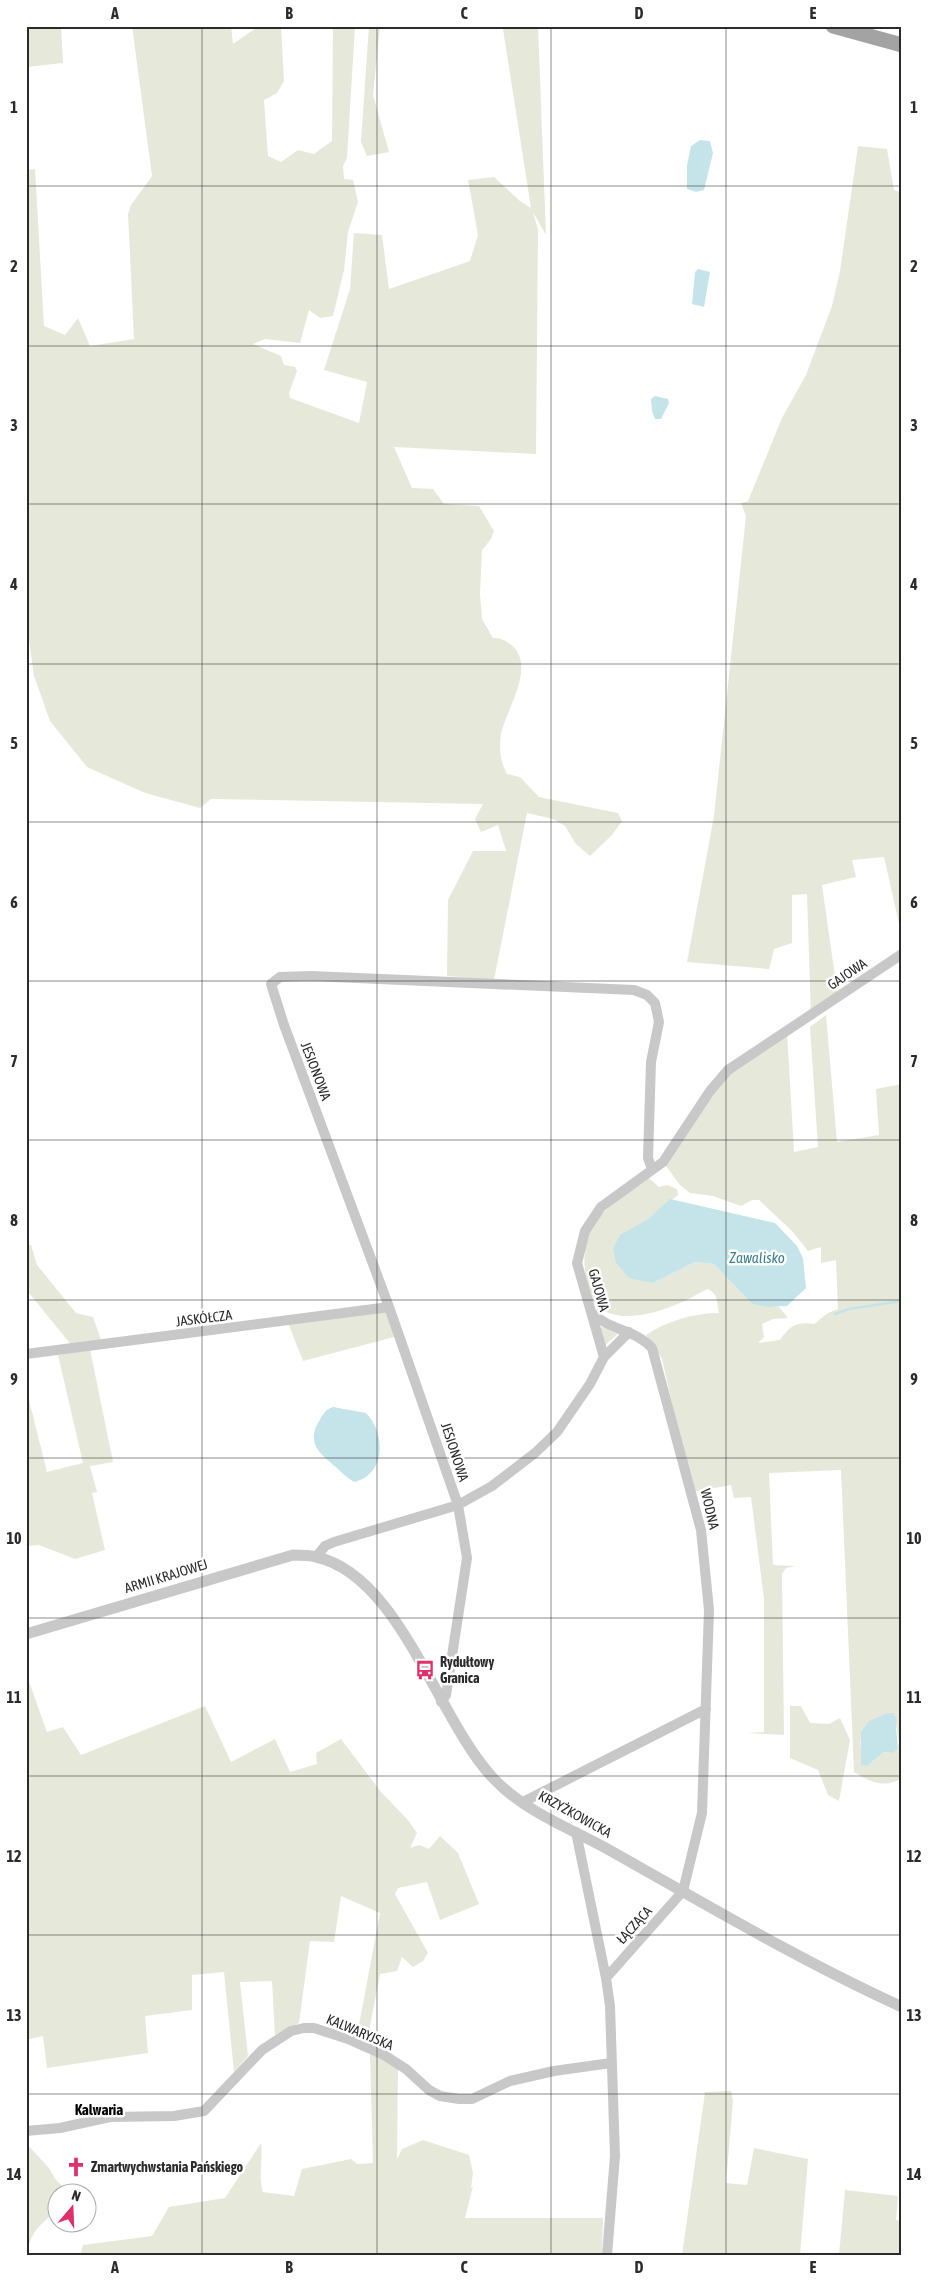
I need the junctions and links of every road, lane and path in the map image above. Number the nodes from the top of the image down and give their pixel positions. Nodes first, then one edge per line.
1 (834, 26) edge
2 (902, 45) edge
3 (902, 954) edge
4 (652, 1169) junction
5 (388, 1307) junction
6 (592, 1313) junction
7 (629, 1332) junction
8 (26, 1354) edge
9 (604, 1358) junction
10 (458, 1506) junction
11 (316, 1557) junction
12 (26, 1634) edge
13 (441, 1702) junction
14 (706, 1710) junction
15 (523, 1802) junction
16 (576, 1832) junction
17 (683, 1891) junction
18 (606, 1978) junction
19 (902, 2007) edge
20 (611, 2063) junction
21 (26, 2130) edge
22 (607, 2255) edge

1 - 2 main road
3 - 4 street, GAJOWA
4 - 5 street, JESIONOWA
4 - 6 street, GAJOWA
5 - 8 street, JASKÓŁCZA
5 - 10 street, JESIONOWA
6 - 7 street, WODNA
6 - 9 street, GAJOWA
7 - 9 street
7 - 14 street, WODNA
9 - 10 street
10 - 11 street
10 - 13 street, JESIONOWA
11 - 12 street, ARMII KRAJOWEJ
11 - 13 street, KRZYŻKOWICKA
13 - 15 street, KRZYŻKOWICKA
14 - 15 street
14 - 17 street, WODNA
15 - 16 street, KRZYŻKOWICKA
16 - 17 street, KRZYŻKOWICKA
16 - 18 street
17 - 18 street, ŁĄCZĄCA
17 - 19 street, KRZYŻKOWICKA
18 - 20 street
20 - 21 street, KALWARYJSKA
20 - 22 street

